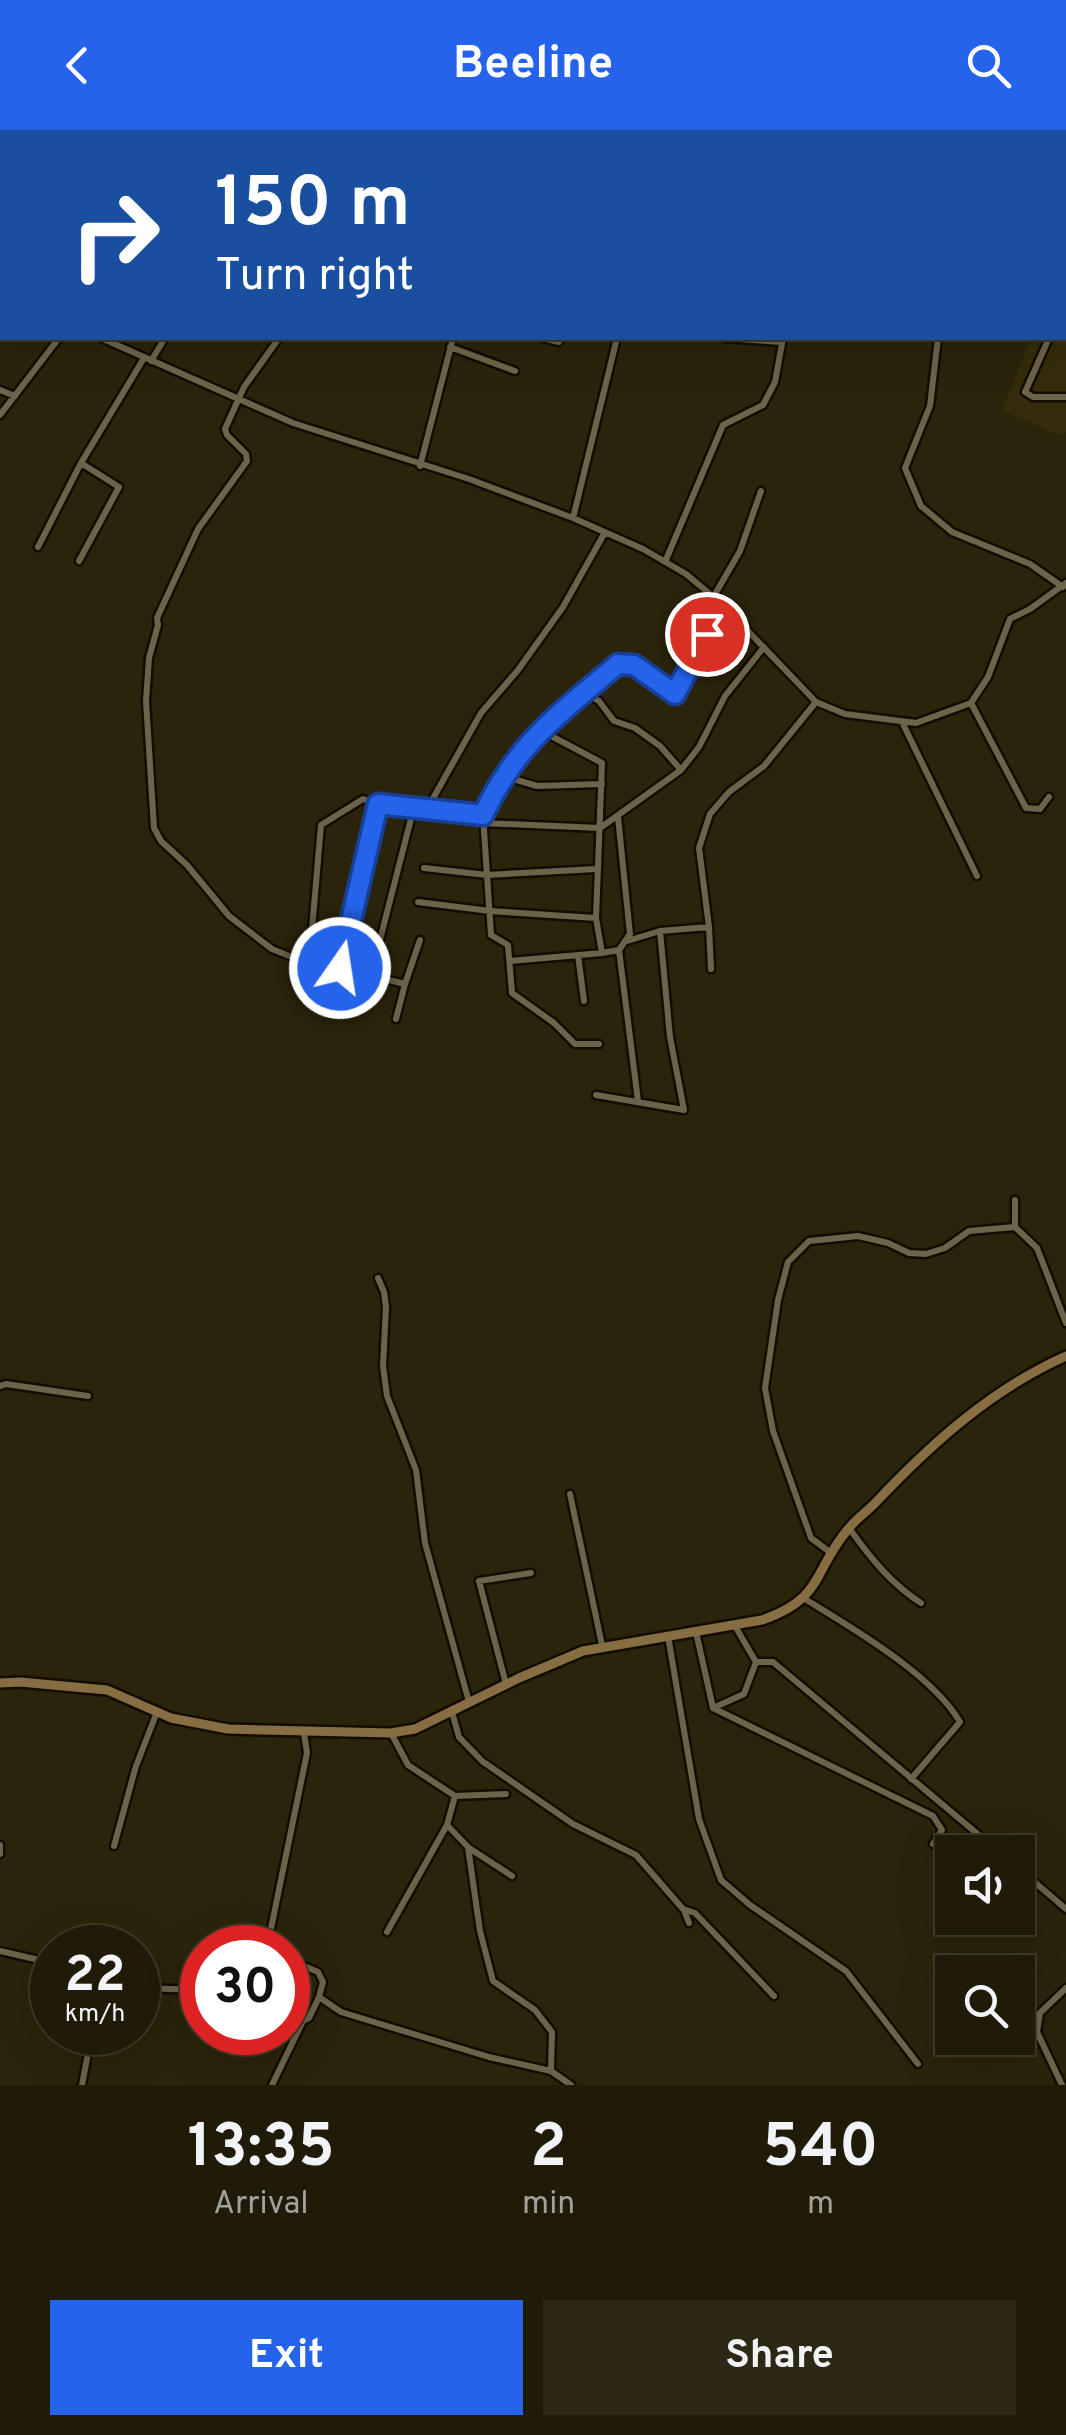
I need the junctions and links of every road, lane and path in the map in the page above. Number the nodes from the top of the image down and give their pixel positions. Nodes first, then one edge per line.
1 (57, 340) edge
2 (106, 340) edge
3 (163, 340) edge
4 (278, 340) edge
5 (452, 340) edge
6 (551, 340) edge
7 (616, 340) edge
8 (783, 340) edge
9 (938, 340) edge
10 (1048, 340) edge
11 (559, 342) dead end
12 (450, 347) junction
13 (147, 360) junction
14 (514, 371) dead end
15 (0, 390) edge
16 (15, 396) junction
17 (239, 397) junction
18 (1066, 397) edge
19 (0, 415) edge
20 (81, 463) junction
21 (420, 466) junction
22 (761, 491) dead end
23 (573, 518) junction
24 (604, 534) junction
25 (38, 547) dead end
26 (79, 561) dead end
27 (665, 562) junction
28 (1064, 584) edge
29 (714, 596) junction
30 (724, 605) junction
31 (764, 647) junction
32 (584, 693) junction
33 (816, 702) junction
34 (971, 702) junction
35 (903, 723) junction
36 (540, 730) junction
37 (682, 770) junction
38 (502, 776) junction
39 (602, 784) junction
40 (1049, 797) dead end
41 (378, 804) junction
42 (414, 807) junction
43 (427, 809) junction
44 (618, 817) junction
45 (483, 819) junction
46 (600, 828) junction
47 (424, 868) dead end
48 (596, 869) junction
49 (487, 875) junction
50 (977, 876) dead end
51 (418, 902) dead end
52 (490, 911) junction
53 (596, 918) junction
54 (708, 927) junction
55 (660, 931) junction
56 (420, 940) dead end
57 (625, 941) junction
58 (619, 950) junction
59 (602, 953) junction
60 (578, 955) junction
61 (510, 960) junction
62 (309, 964) junction
63 (340, 968) junction
64 (711, 969) dead end
65 (370, 976) junction
66 (404, 984) junction
67 (584, 1001) dead end
68 (363, 1006) dead end
69 (396, 1019) dead end
70 (599, 1044) dead end
71 (596, 1095) dead end
72 (638, 1101) junction
73 (1014, 1200) dead end
74 (1016, 1227) junction
75 (378, 1278) dead end
76 (1066, 1323) edge
77 (1066, 1356) edge
78 (0, 1386) edge
79 (88, 1396) dead end
80 (570, 1494) dead end
81 (849, 1528) junction
82 (832, 1553) junction
83 (530, 1574) dead end
84 (805, 1599) junction
85 (921, 1603) dead end
86 (734, 1626) junction
87 (696, 1632) junction
88 (668, 1636) junction
89 (602, 1645) junction
90 (756, 1662) junction
91 (0, 1683) edge
92 (506, 1684) junction
93 (469, 1702) junction
94 (713, 1708) junction
95 (451, 1710) junction
96 (158, 1712) junction
97 (304, 1733) junction
98 (392, 1733) junction
99 (912, 1779) junction
100 (506, 1794) dead end
101 (455, 1796) junction
102 (447, 1825) junction
103 (979, 1835) edge
104 (933, 1844) dead end
105 (0, 1846) edge
106 (114, 1846) dead end
107 (468, 1847) junction
108 (0, 1854) edge
109 (512, 1876) dead end
110 (1035, 1883) edge
111 (683, 1909) junction
112 (1066, 1910) edge
113 (689, 1924) dead end
114 (272, 1925) edge
115 (387, 1932) dead end
116 (0, 1951) edge
117 (30, 1958) edge
118 (310, 1969) edge
119 (1066, 1988) edge
120 (320, 1996) junction
121 (774, 1996) dead end
122 (310, 2016) edge
123 (88, 2055) edge
124 (287, 2055) edge
125 (918, 2064) dead end
126 (551, 2071) junction
127 (82, 2085) edge
128 (272, 2085) edge
129 (570, 2085) edge
130 (1062, 2085) edge

1 - 16 street
2 - 13 street
3 - 13 street
4 - 17 street
5 - 12 street
6 - 11 street
7 - 23 street
8 - 27 street
9 - 28 street
10 - 18 street
12 - 14 street
12 - 21 street
13 - 17 street
13 - 20 street
15 - 16 street
16 - 19 street
17 - 21 street
17 - 62 street
20 - 25 street
20 - 26 street
21 - 23 street
22 - 29 street
23 - 24 street
24 - 27 street
24 - 43 street
27 - 29 street
28 - 34 street
29 - 30 street
30 - 31 street
30 - 32 street
31 - 33 street
31 - 37 street
32 - 36 street
32 - 37 street
33 - 35 street
33 - 54 street
34 - 35 street
34 - 40 street
35 - 50 street
36 - 38 street
36 - 39 street
37 - 44 street
38 - 39 street
38 - 45 street
39 - 46 street
41 - 42 street
41 - 62 street
41 - 63 street
42 - 43 street
42 - 65 street
43 - 45 street
44 - 46 street
44 - 57 street
45 - 46 street
45 - 49 street
46 - 48 street
47 - 49 street
48 - 49 street
48 - 53 street
49 - 52 street
51 - 52 street
52 - 53 street
52 - 61 street
53 - 59 street
54 - 55 street
54 - 64 street
55 - 57 street
55 - 72 street
56 - 66 street
57 - 58 street
58 - 59 street
58 - 72 street
59 - 60 street
60 - 61 street
60 - 67 street
61 - 70 street
62 - 63 street
63 - 65 street
65 - 66 street
65 - 68 street
66 - 69 street
71 - 72 street
73 - 74 street
74 - 76 street
74 - 82 street
75 - 93 street
77 - 81 main road
78 - 79 street
80 - 89 street
81 - 82 main road
81 - 85 street
82 - 84 main road
83 - 92 street
84 - 86 main road
84 - 99 street
86 - 87 main road
86 - 90 street
87 - 88 main road
87 - 94 street
88 - 89 main road
88 - 125 street
89 - 92 main road
90 - 94 street
90 - 99 street
91 - 96 main road
92 - 93 main road
93 - 95 main road
94 - 104 street
95 - 98 main road
95 - 111 street
96 - 97 main road
96 - 106 street
97 - 98 main road
97 - 114 street
98 - 101 street
99 - 103 street
100 - 101 street
101 - 102 street
102 - 107 street
102 - 115 street
105 - 108 street
107 - 109 street
107 - 126 street
110 - 112 street
111 - 113 street
111 - 121 street
116 - 117 street
118 - 120 street
119 - 130 street
120 - 122 street
120 - 126 street
123 - 127 street
124 - 128 street
126 - 129 street

